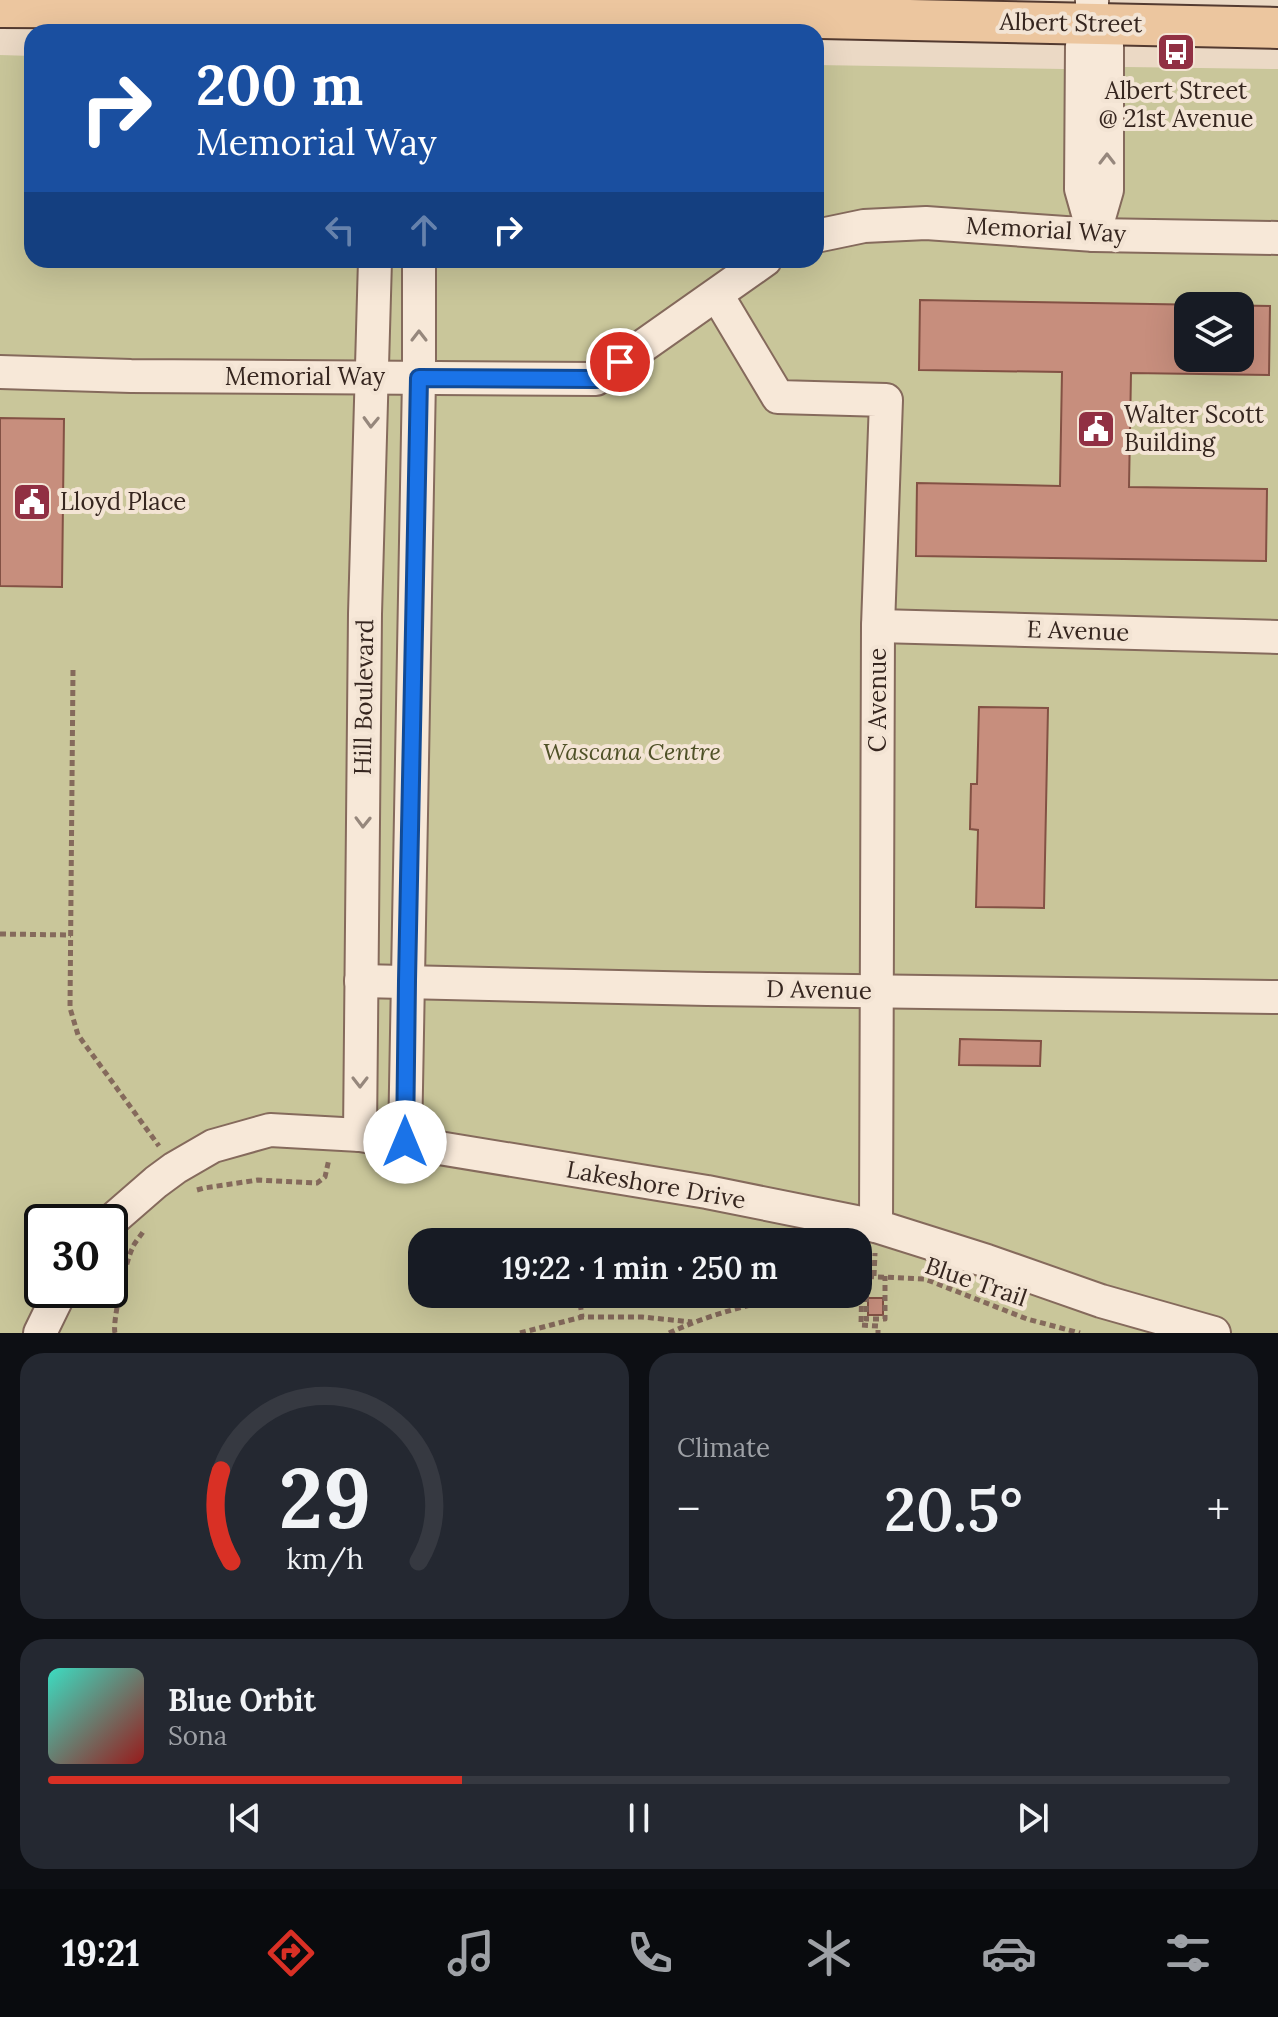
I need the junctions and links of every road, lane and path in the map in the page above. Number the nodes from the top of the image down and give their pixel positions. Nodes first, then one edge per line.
1 (0, 7) edge
2 (1092, 12) edge
3 (403, 18) edge
4 (1278, 28) edge
5 (824, 234) edge
6 (1094, 235) junction
7 (1278, 238) edge
8 (375, 268) edge
9 (419, 268) edge
10 (754, 268) edge
11 (717, 295) junction
12 (0, 372) edge
13 (372, 377) junction
14 (419, 378) junction
15 (878, 626) junction
16 (1278, 637) edge
17 (73, 670) dead end
18 (0, 934) edge
19 (71, 935) junction
20 (361, 981) junction
21 (407, 981) junction
22 (878, 991) junction
23 (1278, 997) edge
24 (346, 1134) junction
25 (405, 1142) junction
26 (175, 1168) junction
27 (128, 1206) edge
28 (876, 1226) junction
29 (146, 1227) dead end
30 (872, 1276) edge
31 (885, 1276) junction
32 (52, 1308) edge
33 (581, 1308) edge
34 (744, 1308) edge
35 (861, 1308) edge
36 (865, 1308) edge
37 (582, 1317) junction
38 (692, 1322) junction
39 (40, 1333) edge
40 (115, 1333) edge
41 (520, 1333) edge
42 (669, 1333) edge
43 (878, 1333) edge
44 (1080, 1333) edge
45 (1214, 1333) edge

1 - 3 main road, Albert Street
2 - 3 main road, Albert Street
2 - 4 main road, Albert Street
2 - 6 street
5 - 6 street, Memorial Way
6 - 7 street, Memorial Way
8 - 13 street, Hill Boulevard
14 -> 9 street, Hill Boulevard
10 - 11 street, Memorial Way
11 - 14 street, Memorial Way
11 - 15 street, C Avenue
12 - 13 street, Memorial Way
13 - 14 street, Memorial Way
13 -> 20 street, Hill Boulevard
14 - 21 street, Hill Boulevard
15 - 16 street, E Avenue
15 - 22 street, C Avenue
17 - 19 path
18 - 19 path
19 - 26 path
20 - 21 street, D Avenue
20 -> 24 street, Hill Boulevard
21 - 22 street, D Avenue
21 - 25 street, Hill Boulevard
22 - 23 street, D Avenue
22 - 28 street, C Avenue
24 - 25 street, Lakeshore Drive
24 - 26 street, Lakeshore Drive
24 - 26 path
25 - 28 street, Lakeshore Drive
26 - 27 street, Lakeshore Drive
28 - 45 street, Lakeshore Drive
29 - 40 path
30 - 31 path, Blue Trail
31 - 36 path
31 - 44 path, Blue Trail
32 - 39 street
33 - 37 path
34 - 38 path
35 - 43 path
37 - 38 path
37 - 41 path
38 - 42 path

